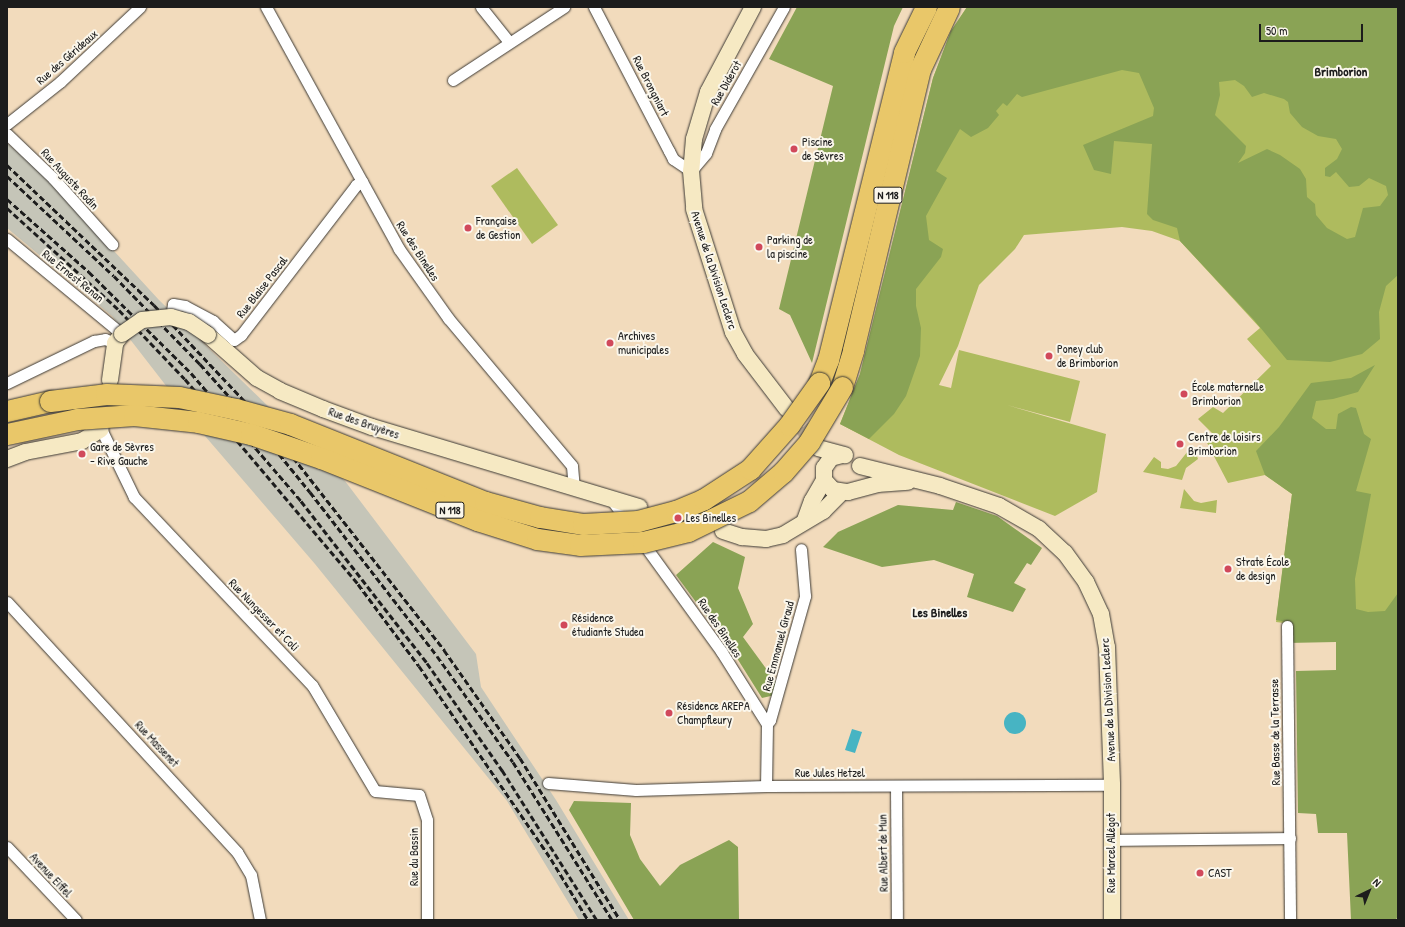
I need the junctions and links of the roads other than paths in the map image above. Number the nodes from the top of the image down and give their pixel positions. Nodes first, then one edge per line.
1 (140, 7) edge
2 (266, 7) edge
3 (481, 7) edge
4 (564, 7) edge
5 (594, 7) edge
6 (753, 7) edge
7 (784, 7) edge
8 (926, 7) edge
9 (949, 7) edge
10 (509, 42) junction
11 (452, 80) dead end
12 (7, 124) edge
13 (7, 134) edge
14 (691, 171) junction
15 (362, 182) junction
16 (7, 239) edge
17 (112, 244) dead end
18 (171, 317) junction
19 (118, 338) junction
20 (110, 380) dead end
21 (7, 383) edge
22 (787, 409) tunnel mouth
23 (7, 412) edge
24 (101, 429) joint
25 (7, 434) edge
26 (7, 459) edge
27 (860, 466) junction
28 (824, 474) junction
29 (918, 481) junction
30 (574, 488) junction
31 (847, 491) junction
32 (611, 499) junction
33 (639, 508) dead end
34 (805, 520) junction
35 (723, 531) dead end
36 (801, 548) dead end
37 (7, 602) edge
38 (1287, 626) dead end
39 (767, 724) junction
40 (548, 783) dead end
41 (766, 786) junction
42 (896, 786) junction
43 (1112, 786) junction
44 (420, 795) joint
45 (1290, 838) junction
46 (1110, 840) junction
47 (7, 847) edge
48 (76, 920) edge
49 (260, 920) edge
50 (427, 920) edge
51 (897, 920) edge
52 (1112, 920) edge
53 (1290, 920) edge

1 - 12 street, Rue des Gérideaux
2 - 15 street, Rue des Binelles
3 - 10 street
4 - 10 street
5 - 14 street, Rue Brongniart
6 - 14 main road, Avenue de la Division Leclerc
7 - 14 street, Rue Diderot
8 - 23 highway, N 118, bridge
9 - 25 highway, N 118, bridge
10 - 11 street
13 - 17 street, Rue Auguste Rodin
14 - 22 main road, Avenue de la Division Leclerc
15 - 18 street, Rue Blaise Pascal
15 - 30 street, Rue des Binelles
16 - 19 street, Rue Ernest Renan
18 - 19 main road, Rue des Bruyères, bridge
18 - 30 main road, Rue des Bruyères, bridge
19 - 20 main road
19 - 21 street
24 - 26 main road
24 - 44 street, Rue Nungesser et Coli
27 - 28 main road, Avenue de la Division Leclerc
27 - 29 main road, Avenue de la Division Leclerc
27 - 31 main road
28 - 31 main road
28 - 34 main road
29 - 31 main road, Avenue de la Division Leclerc
29 - 43 main road, Avenue de la Division Leclerc
30 - 32 main road, Rue des Bruyères
31 - 34 main road
32 - 33 main road, Rue des Bruyères
32 - 39 street, Rue des Binelles
34 - 35 main road
36 - 39 street, Rue Emmanuel Giraud
37 - 49 street, Rue Massenet
38 - 45 street, Rue Basse de la Terrasse
39 - 41 street
40 - 41 street, Rue Jules Hetzel
41 - 42 street, Rue Jules Hetzel
42 - 43 street, Rue Jules Hetzel
42 - 51 street, Rue Albert de Mun
43 - 46 main road, Rue Marcel Allégot
44 - 50 street, Rue du Bassin
45 - 46 street
45 - 53 street, Rue Basse de la Terrasse
46 - 52 main road, Rue Marcel Allégot
47 - 48 street, Avenue Eiffel

